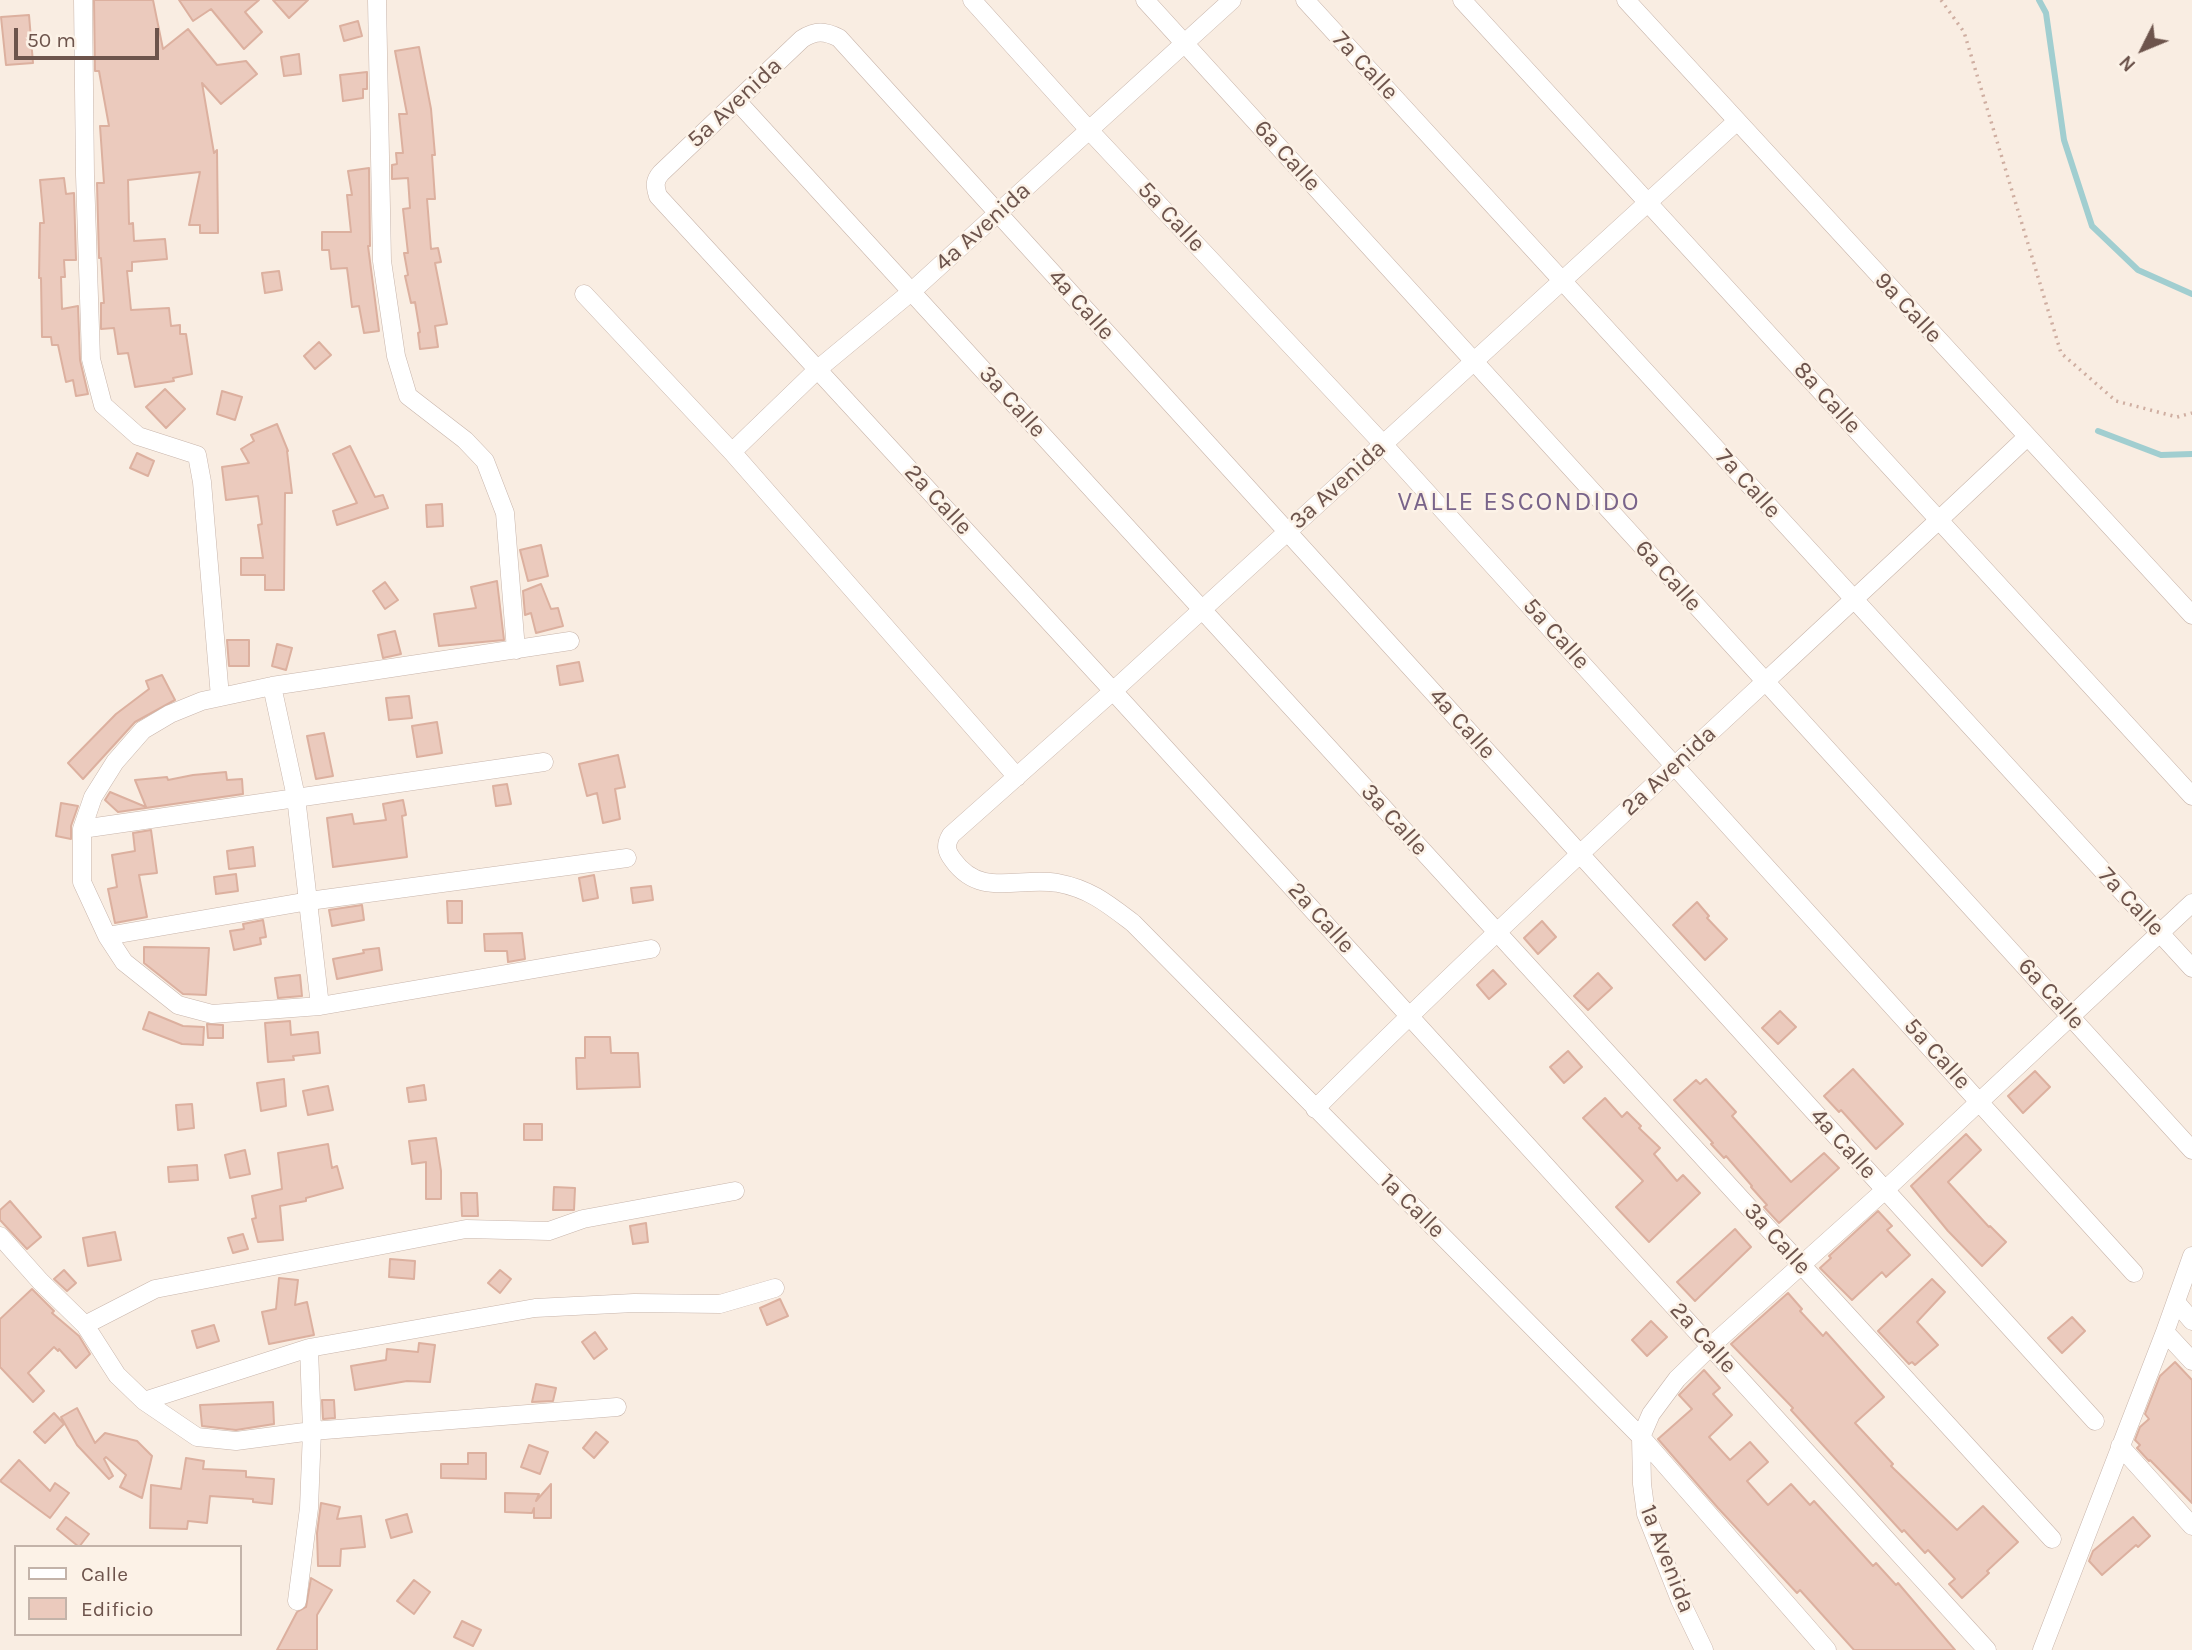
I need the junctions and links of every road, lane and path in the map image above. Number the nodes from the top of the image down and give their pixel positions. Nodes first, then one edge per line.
1 (83, 0) edge
2 (377, 0) edge
3 (972, 0) edge
4 (1145, 0) edge
5 (1232, 0) edge
6 (1305, 0) edge
7 (1462, 0) edge
8 (1626, 0) edge
9 (1941, 0) edge
10 (826, 32) joint
11 (1185, 43) junction
12 (737, 101) junction
13 (1736, 122) junction
14 (1089, 130) junction
15 (655, 187) joint
16 (1648, 203) junction
17 (998, 213) junction
18 (1563, 281) junction
19 (911, 292) junction
20 (584, 294) dead end
21 (1474, 362) junction
22 (818, 369) junction
23 (2192, 413) edge
24 (2027, 437) junction
25 (1383, 444) junction
26 (732, 452) junction
27 (1938, 520) junction
28 (1287, 531) junction
29 (1853, 599) junction
30 (1202, 610) junction
31 (2192, 615) edge
32 (570, 641) dead end
33 (516, 650) junction
34 (1764, 682) junction
35 (272, 686) junction
36 (1113, 691) junction
37 (220, 697) junction
38 (544, 762) dead end
39 (1675, 765) junction
40 (1017, 776) junction
41 (2192, 796) edge
42 (296, 797) junction
43 (82, 829) junction
44 (947, 852) joint
45 (1580, 854) junction
46 (628, 858) dead end
47 (309, 901) junction
48 (2192, 903) edge
49 (1497, 933) junction
50 (2160, 933) junction
51 (107, 936) junction
52 (651, 949) dead end
53 (2192, 968) edge
54 (320, 1006) junction
55 (1409, 1015) junction
56 (2071, 1016) junction
57 (1980, 1101) junction
58 (1315, 1109) junction
59 (2192, 1150) edge
60 (1885, 1190) junction
61 (735, 1191) dead end
62 (0, 1236) edge
63 (2192, 1256) edge
64 (1800, 1264) junction
65 (2134, 1273) dead end
66 (775, 1288) dead end
67 (2176, 1303) junction
68 (2192, 1321) edge
69 (85, 1325) junction
70 (2165, 1332) junction
71 (1710, 1346) junction
72 (309, 1348) junction
73 (2192, 1361) edge
74 (144, 1401) junction
75 (617, 1407) dead end
76 (2095, 1421) dead end
77 (312, 1431) junction
78 (1642, 1437) junction
79 (2120, 1446) junction
80 (2192, 1526) edge
81 (2052, 1539) dead end
82 (297, 1601) dead end
83 (1704, 1650) edge
84 (1827, 1650) edge
85 (1987, 1650) edge
86 (2042, 1650) edge

1 - 37 street
2 - 33 street
3 - 14 street, 5a Calle
4 - 11 street, 6a Calle
5 - 11 street, 4a Avenida
6 - 18 street, 7a Calle
7 - 16 street, 8a Calle
8 - 13 street, 9a Calle
9 - 23 path
10 - 12 street, 5a Avenida
10 - 17 street, 4a Calle
11 - 14 street, 4a Avenida
11 - 21 street, 6a Calle
12 - 15 street, 5a Avenida
12 - 19 street, 3a Calle
13 - 16 street, 3a Avenida
13 - 24 street, 9a Calle
14 - 17 street, 4a Avenida
14 - 25 street, 5a Calle
15 - 22 street, 2a Calle
16 - 18 street, 3a Avenida
16 - 27 street, 8a Calle
17 - 19 street, 4a Avenida
17 - 28 street, 4a Calle
18 - 21 street, 3a Avenida
18 - 29 street, 7a Calle
19 - 22 street, 4a Avenida
19 - 30 street, 3a Calle
20 - 26 street
21 - 25 street, 3a Avenida
21 - 34 street, 6a Calle
22 - 26 street, 4a Avenida
22 - 36 street, 2a Calle
24 - 27 street, 2a Avenida
24 - 31 street, 9a Calle
25 - 28 street, 3a Avenida
25 - 39 street, 5a Calle
26 - 40 street
27 - 29 street, 2a Avenida
27 - 41 street, 8a Calle
28 - 30 street, 3a Avenida
28 - 45 street, 4a Calle
29 - 34 street, 2a Avenida
29 - 50 street, 7a Calle
30 - 36 street, 3a Avenida
30 - 49 street, 3a Calle
32 - 33 street
33 - 35 street
34 - 39 street, 2a Avenida
34 - 56 street, 6a Calle
35 - 37 street
35 - 42 street
36 - 40 street, 3a Avenida
36 - 55 street, 2a Calle
37 - 43 street
38 - 42 street
39 - 45 street, 2a Avenida
39 - 57 street, 5a Calle
40 - 44 street, 3a Avenida
42 - 43 street
42 - 47 street
43 - 51 street
44 - 58 street, 1a Calle
45 - 49 street, 2a Avenida
45 - 60 street, 4a Calle
46 - 47 street
47 - 51 street
47 - 54 street
48 - 50 street, 1a Avenida
49 - 55 street, 2a Avenida
49 - 64 street, 3a Calle
50 - 53 street, 7a Calle
50 - 56 street, 1a Avenida
51 - 54 street
52 - 54 street
55 - 58 street, 2a Avenida
55 - 71 street, 2a Calle
56 - 57 street, 1a Avenida
56 - 59 street, 6a Calle
57 - 60 street, 1a Avenida
57 - 65 street, 5a Calle
58 - 78 street, 1a Calle
60 - 64 street, 1a Avenida
60 - 76 street, 4a Calle
61 - 69 street
62 - 69 street
63 - 67 street
64 - 71 street, 1a Avenida
64 - 81 street, 3a Calle
66 - 72 street
67 - 68 street
67 - 70 street
69 - 74 street
70 - 73 street
70 - 79 street
71 - 78 street, 1a Avenida
71 - 85 street, 2a Calle
72 - 74 street
72 - 77 street
74 - 77 street
75 - 77 street
77 - 82 street
78 - 83 street, 1a Avenida
78 - 84 street, 1a Calle
79 - 80 street
79 - 86 street

